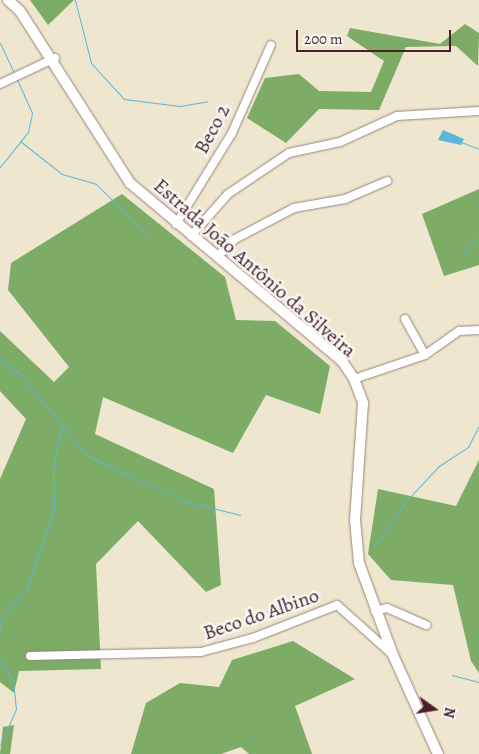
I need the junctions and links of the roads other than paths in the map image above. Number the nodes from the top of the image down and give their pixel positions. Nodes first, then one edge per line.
1 (8, 0) edge
2 (17, 0) edge
3 (271, 45) dead end
4 (53, 60) junction
5 (0, 84) edge
6 (479, 111) edge
7 (387, 182) dead end
8 (176, 224) junction
9 (191, 236) junction
10 (217, 257) junction
11 (405, 318) dead end
12 (479, 330) edge
13 (425, 355) junction
14 (354, 378) junction
15 (375, 611) junction
16 (426, 625) dead end
17 (392, 655) junction
18 (30, 656) dead end
19 (438, 754) edge

1 - 4 main road, Estrada João Antônio da Silveira
2 - 4 main road, Estrada João Antônio da Silveira
3 - 8 street, Beco 2
4 - 5 street
4 - 8 main road, Estrada João Antônio da Silveira
6 - 9 street
7 - 10 street
8 - 9 main road, Estrada João Antônio da Silveira
9 - 10 main road, Estrada João Antônio da Silveira
10 - 14 main road, Estrada João Antônio da Silveira
11 - 13 street
12 - 13 street
13 - 14 street
14 - 15 main road, Estrada João Antônio da Silveira
15 - 16 street
15 - 17 main road, Estrada João Antônio da Silveira
17 - 18 street, Beco do Albino
17 - 19 main road, Estrada João Antônio da Silveira

